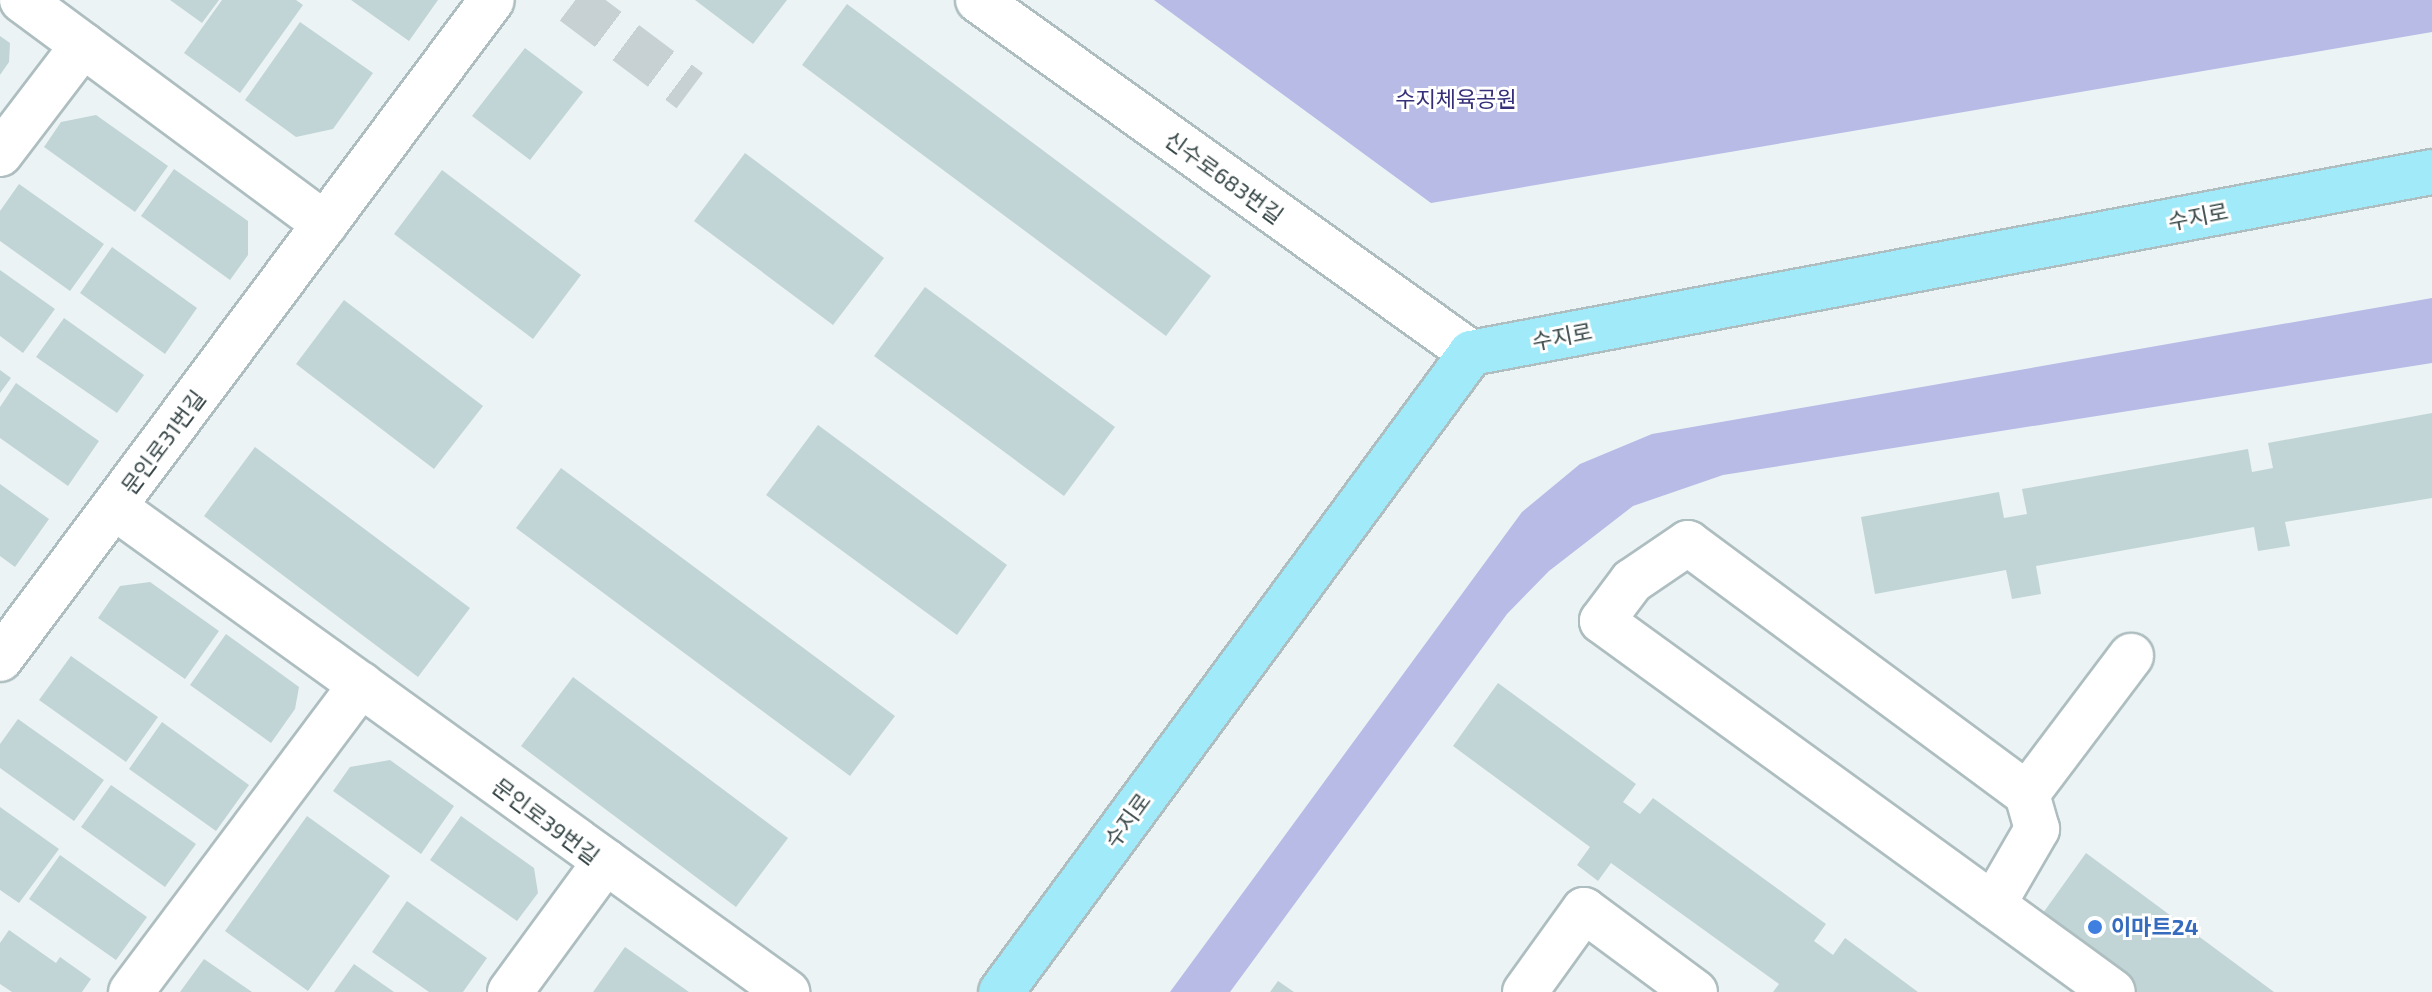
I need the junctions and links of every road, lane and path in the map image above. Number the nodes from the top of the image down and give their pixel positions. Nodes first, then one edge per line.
1 (22, 0) edge
2 (492, 0) edge
3 (978, 0) edge
4 (83, 45) junction
5 (0, 154) edge
6 (2432, 172) edge
7 (325, 224) junction
8 (1471, 353) junction
9 (114, 507) junction
10 (2131, 656) dead end
11 (0, 659) edge
12 (361, 684) junction
13 (2027, 794) junction
14 (606, 861) junction
15 (1993, 905) junction
16 (131, 992) edge
17 (510, 992) edge
18 (787, 992) edge
19 (1001, 992) edge
20 (1525, 992) edge
21 (1695, 992) edge
22 (2113, 992) edge

1 - 4 street
2 - 7 street, 문인로31번길
3 - 8 street, 신수로683번길
4 - 5 street
4 - 7 street
6 - 8 main road, 수지로
7 - 9 street, 문인로31번길
8 - 19 main road, 수지로
9 - 11 street, 문인로31번길
9 - 12 street, 문인로39번길
10 - 13 street
12 - 14 street, 문인로39번길
12 - 16 street
13 - 15 street
13 - 15 street
14 - 17 street, 문인로39번길
14 - 18 street
15 - 22 street
20 - 21 street

